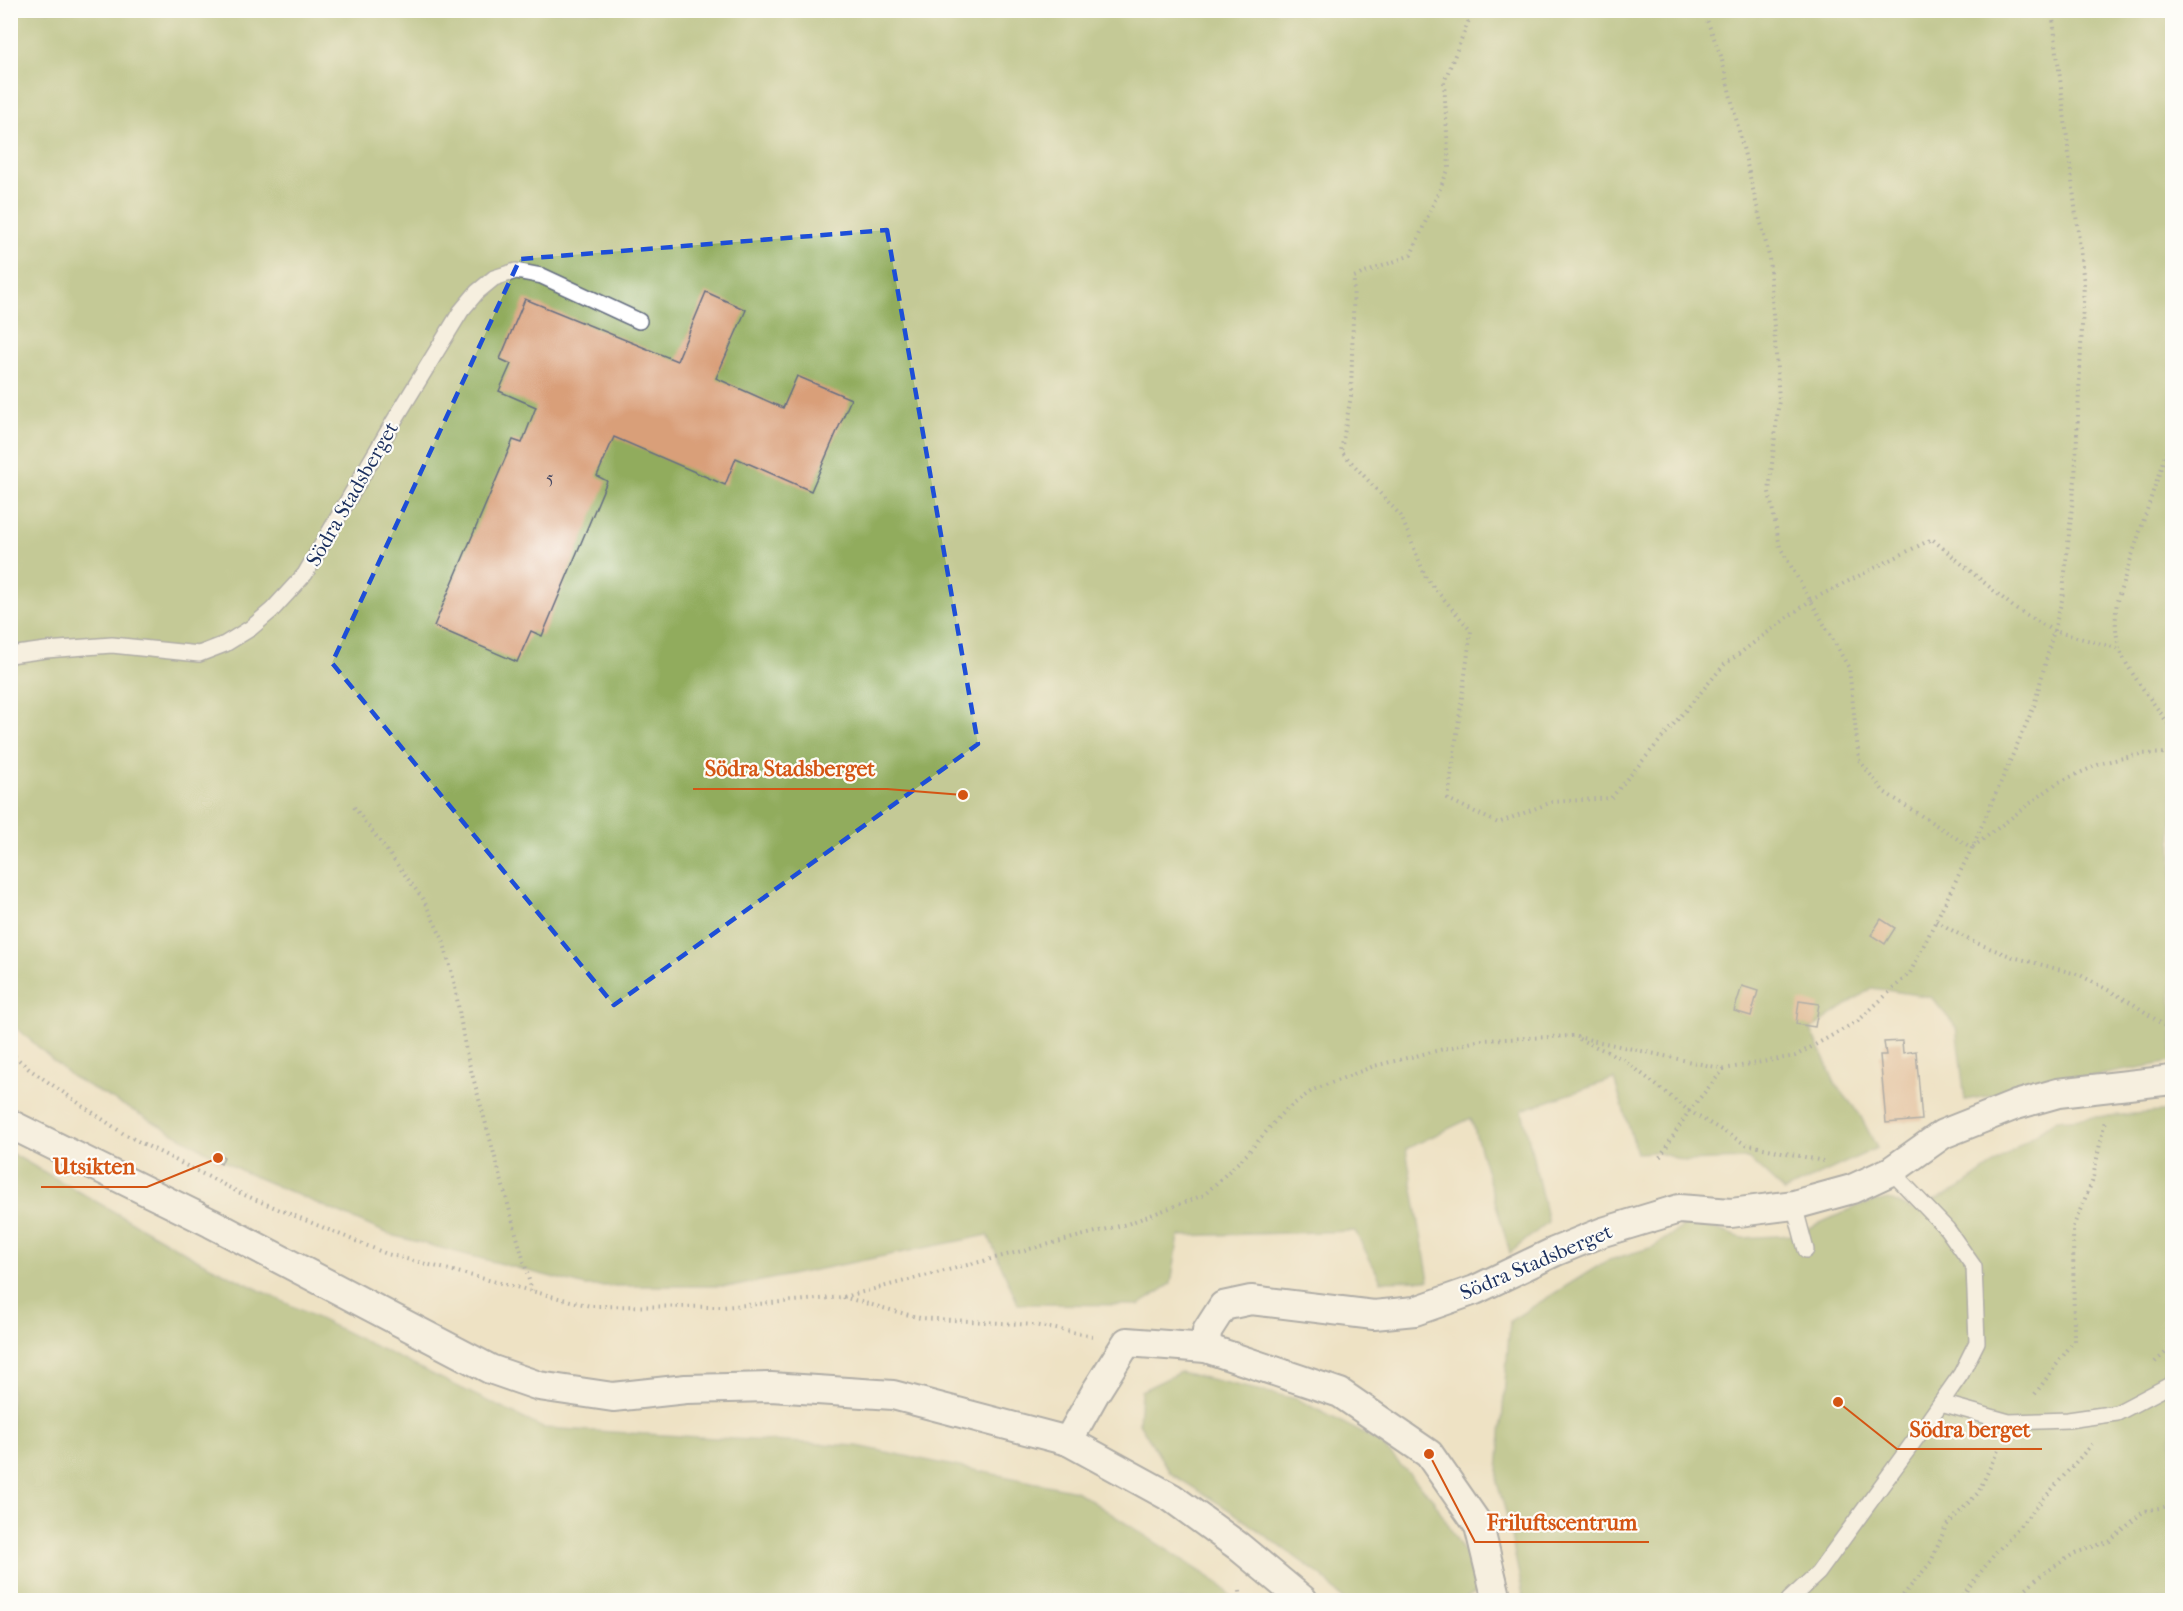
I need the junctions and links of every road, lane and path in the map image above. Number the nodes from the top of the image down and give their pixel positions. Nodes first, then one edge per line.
1 (1473, 10) edge
2 (1703, 10) edge
3 (2052, 10) edge
4 (639, 321) dead end
5 (2172, 434) edge
6 (1811, 600) junction
7 (2054, 631) junction
8 (2120, 649) junction
9 (10, 655) edge
10 (2172, 729) edge
11 (2172, 753) edge
12 (354, 807) dead end
13 (1972, 848) junction
14 (1935, 921) junction
15 (2172, 1031) edge
16 (1573, 1036) junction
17 (10, 1053) edge
18 (1724, 1069) junction
19 (2172, 1080) edge
20 (2111, 1087) junction
21 (1689, 1111) junction
22 (10, 1124) edge
23 (1660, 1157) dead end
24 (1826, 1162) dead end
25 (1891, 1171) junction
26 (1794, 1205) junction
27 (1806, 1250) dead end
28 (533, 1292) junction
29 (843, 1297) junction
30 (1127, 1342) junction
31 (2172, 1347) edge
32 (1206, 1348) junction
33 (2150, 1368) dead end
34 (2172, 1384) edge
35 (1941, 1403) junction
36 (2117, 1413) junction
37 (2015, 1422) junction
38 (1068, 1441) junction
39 (2172, 1503) edge
40 (1303, 1600) edge
41 (1497, 1600) edge
42 (1789, 1600) edge
43 (1899, 1600) edge
44 (1959, 1600) edge
45 (2013, 1600) edge

1 - 6 path
2 - 6 path
3 - 7 path
4 - 9 lane, Södra Stadsberget
5 - 8 path
6 - 7 path
6 - 13 path
7 - 8 path
7 - 13 path
8 - 10 path
11 - 13 path
12 - 28 path
13 - 14 path
14 - 15 path
14 - 18 path
16 - 18 path
16 - 21 path
16 - 29 path
17 - 28 path
18 - 21 path
19 - 20 street, Södra Stadsberget
20 - 25 street, Södra Stadsberget
20 - 37 path
21 - 23 path
21 - 24 path
22 - 38 street
25 - 26 street, Södra Stadsberget
25 - 35 lane
26 - 27 lane
26 - 32 street, Södra Stadsberget
28 - 29 path
29 - 30 path
30 - 32 street
30 - 38 street
31 - 33 path
32 - 41 street
34 - 36 lane
35 - 37 lane
35 - 42 lane
36 - 37 lane
36 - 44 path
37 - 43 path
38 - 40 street
39 - 45 path

